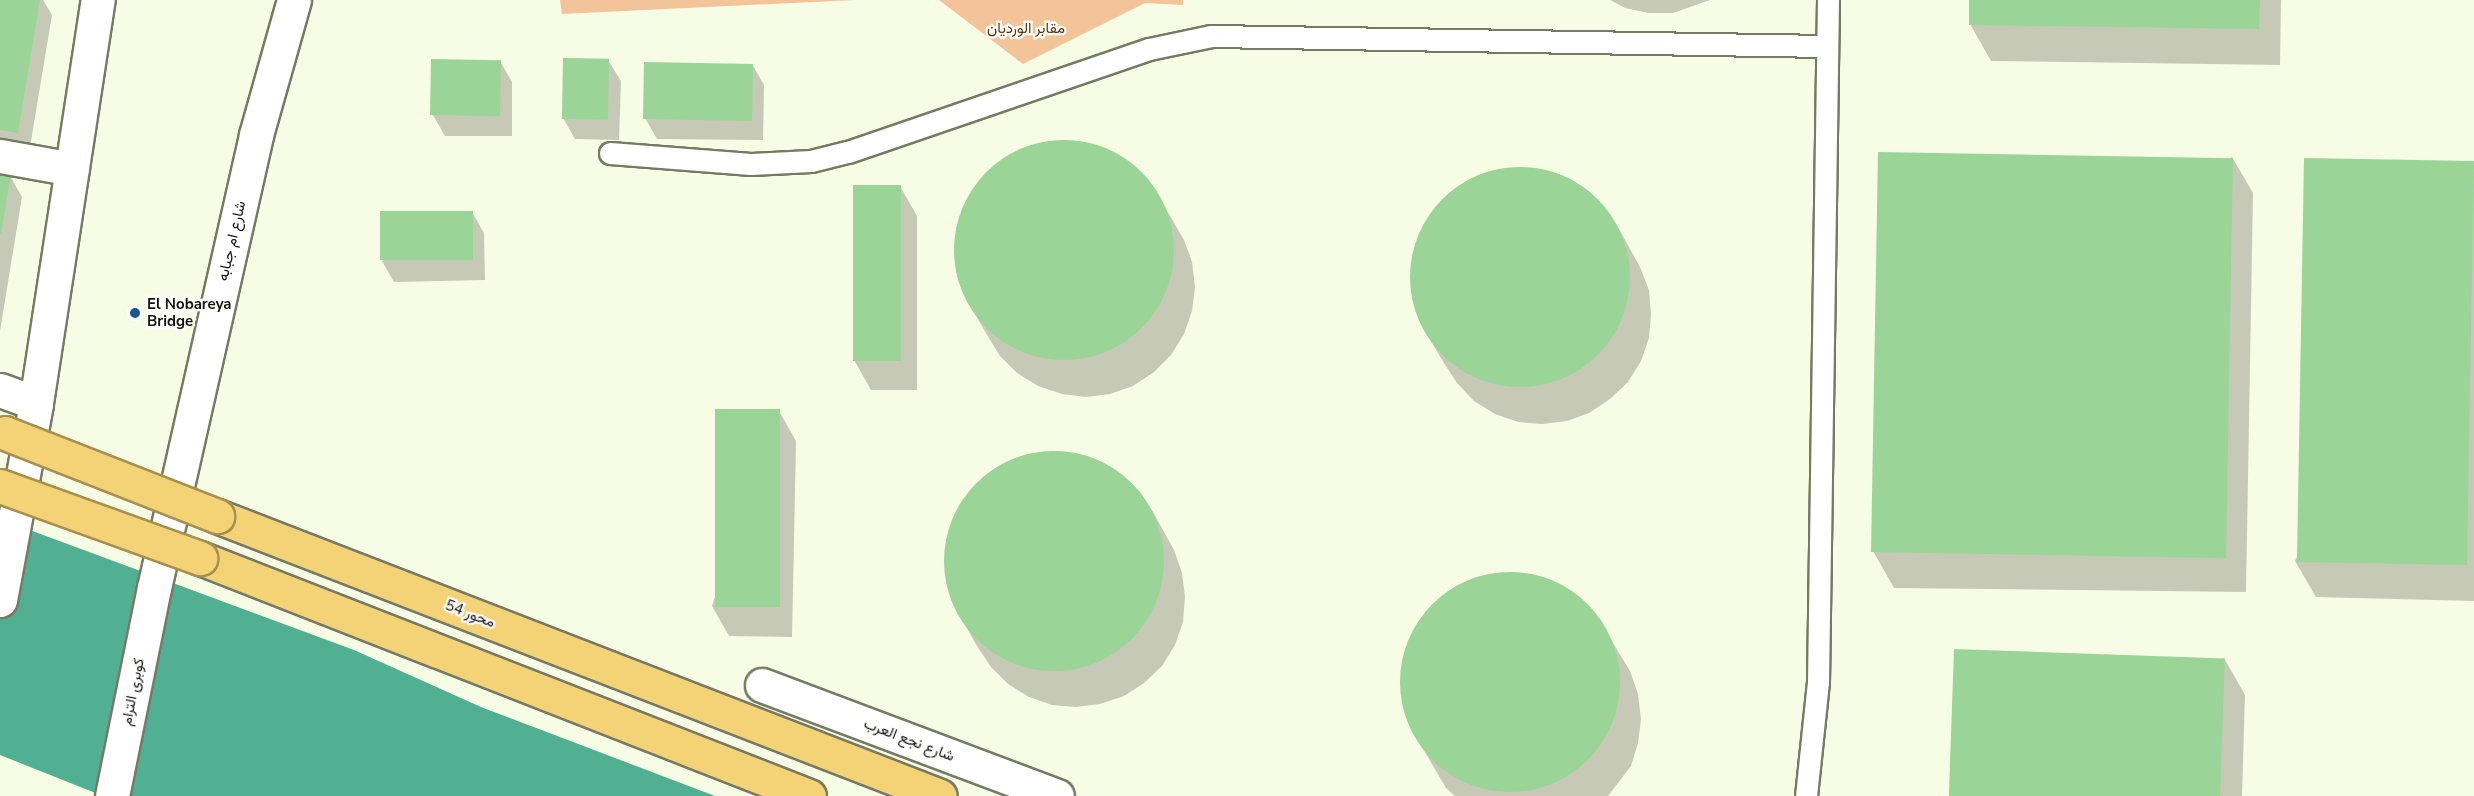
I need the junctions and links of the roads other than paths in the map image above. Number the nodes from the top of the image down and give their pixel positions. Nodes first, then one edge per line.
1 (98, 0) edge
2 (294, 0) edge
3 (1828, 0) edge
4 (1826, 46) junction
5 (610, 153) dead end
6 (0, 156) edge
7 (72, 169) junction
8 (0, 390) edge
9 (36, 403) junction
10 (2, 432) edge
11 (0, 486) edge
12 (154, 588) joint
13 (0, 600) edge
14 (762, 685) dead end
15 (112, 796) edge
16 (809, 796) edge
17 (940, 796) edge
18 (1057, 796) edge
19 (1806, 796) edge

1 - 7 street
2 - 12 street, شارع ام جبابه
3 - 4 lane
4 - 5 lane
4 - 19 lane
6 - 7 street
7 - 9 street
8 - 9 street
9 - 13 street
10 - 17 highway, محور 54, bridge
11 - 16 highway, bridge
12 - 15 street, كوبرى الترام
14 - 18 street, شارع نجع العرب

